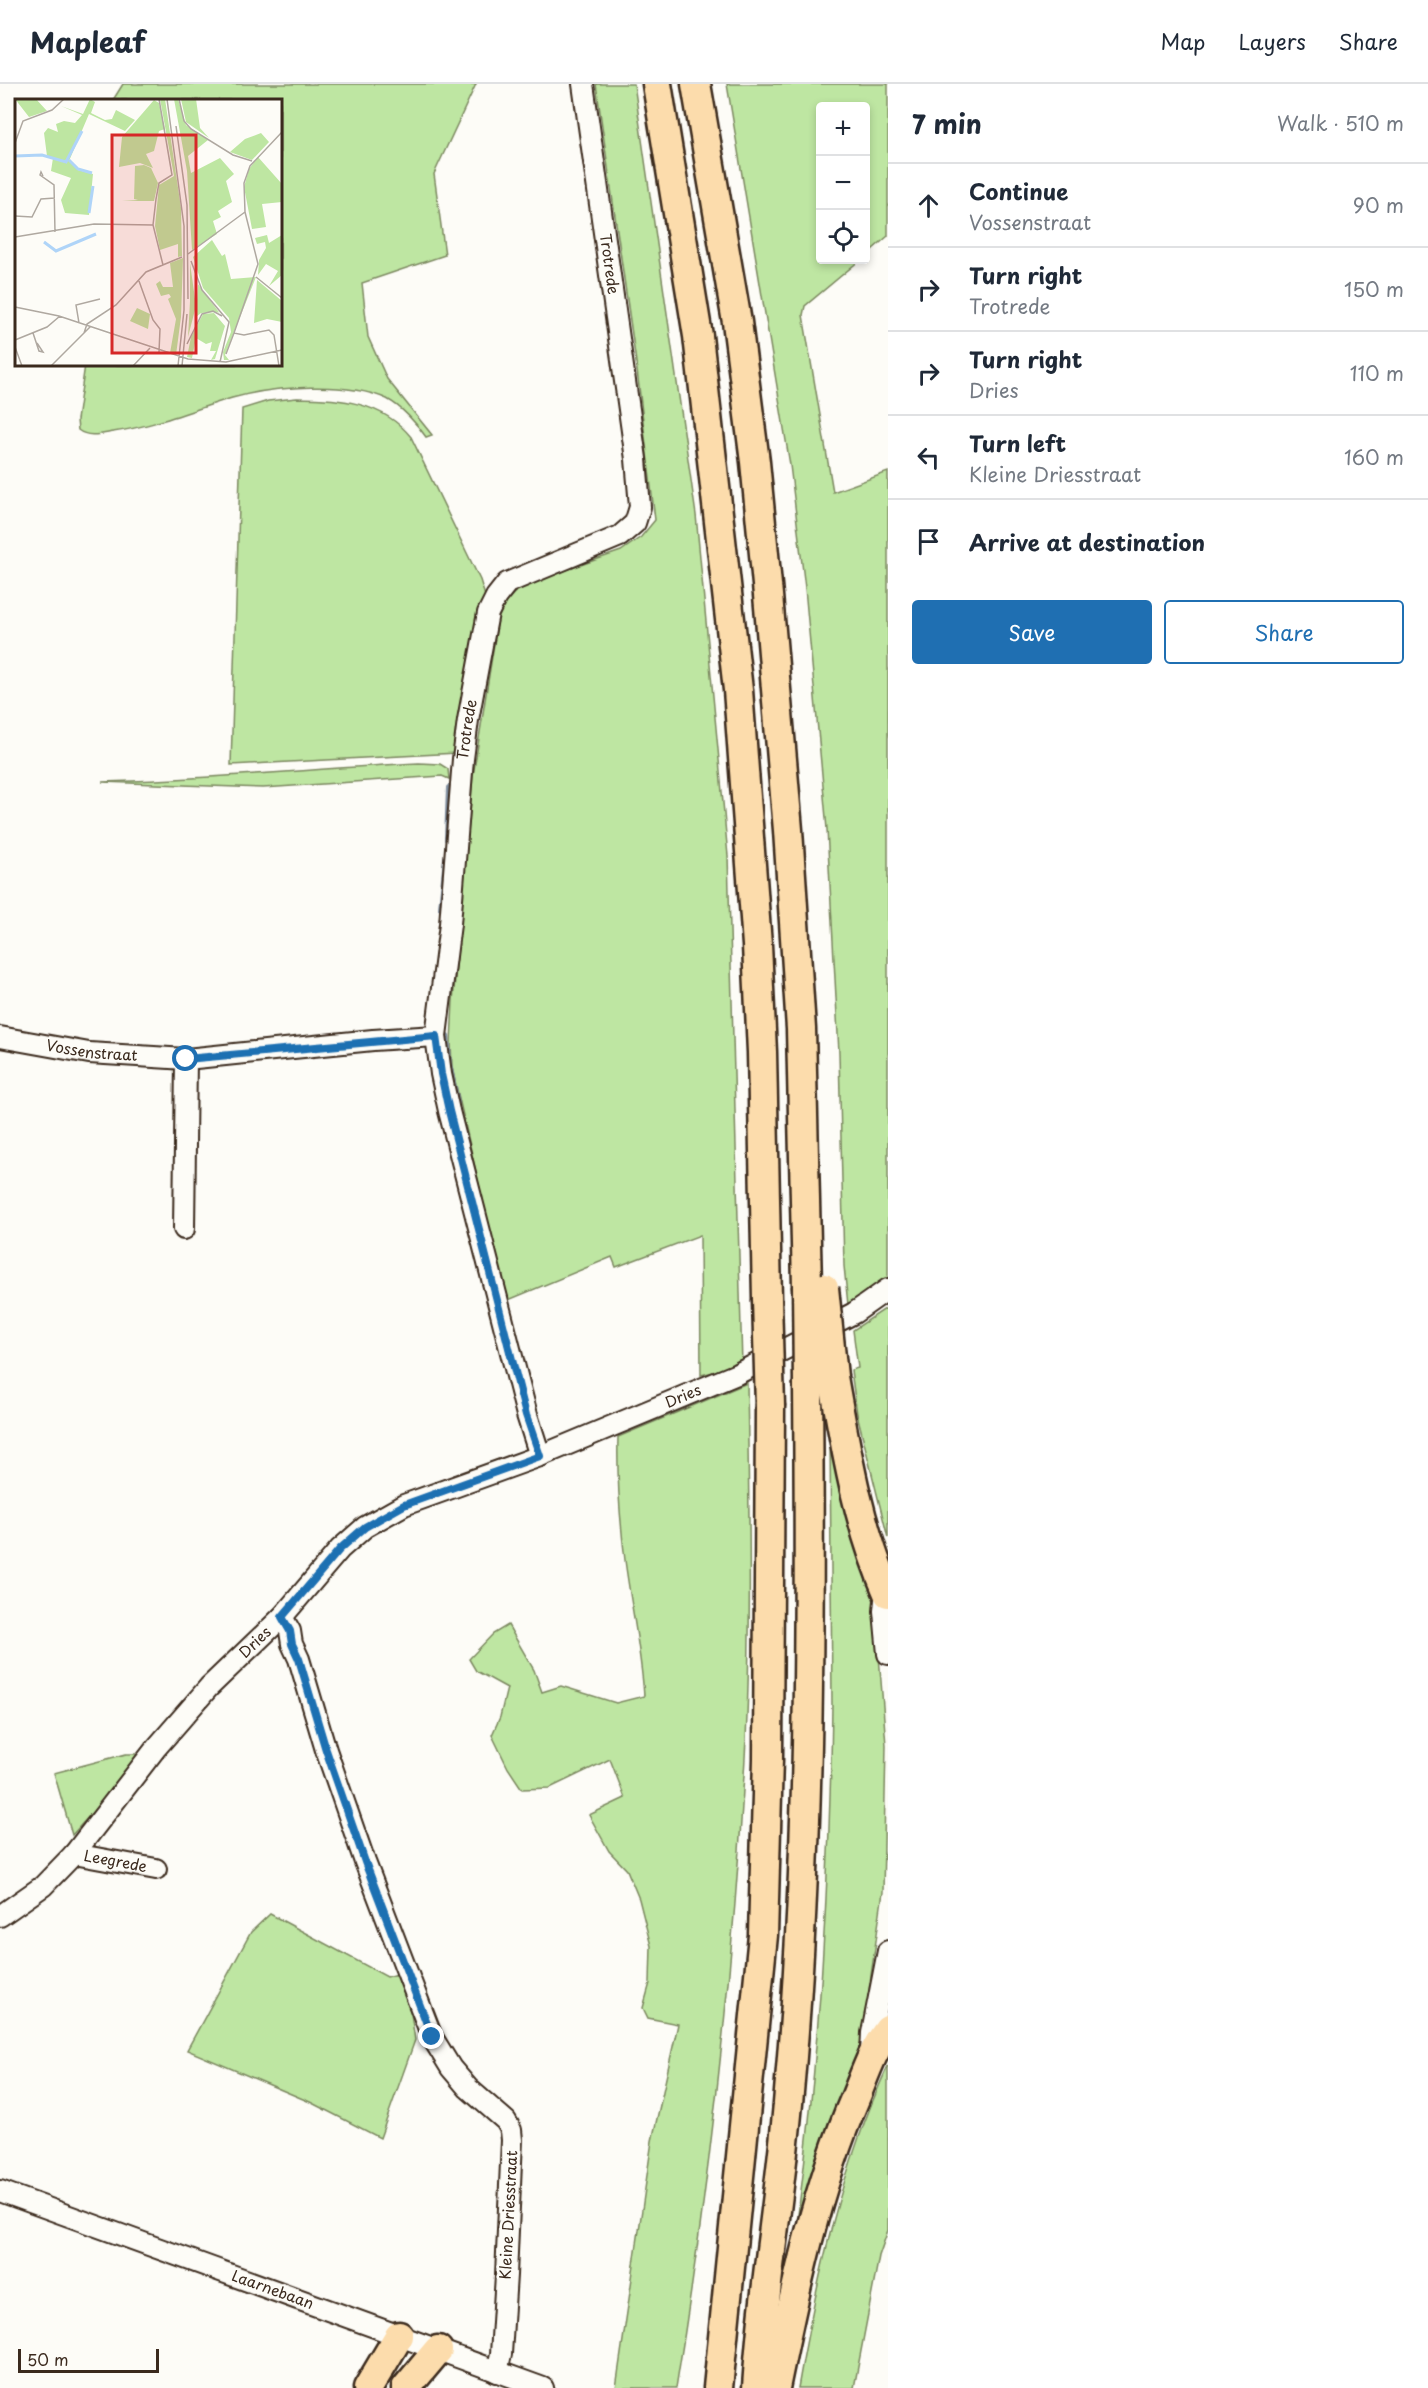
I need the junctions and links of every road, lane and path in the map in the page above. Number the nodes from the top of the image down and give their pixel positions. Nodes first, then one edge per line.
1 (583, 84) edge
2 (657, 84) edge
3 (696, 84) edge
4 (436, 1036) junction
5 (0, 1037) edge
6 (186, 1059) junction
7 (184, 1229) dead end
8 (888, 1289) edge
9 (821, 1381) junction
10 (540, 1456) junction
11 (887, 1592) edge
12 (282, 1617) junction
13 (263, 1636) junction
14 (292, 1644) junction
15 (888, 1654) edge
16 (74, 1854) junction
17 (156, 1869) dead end
18 (0, 1916) edge
19 (888, 1951) edge
20 (888, 2030) edge
21 (871, 2059) junction
22 (0, 2191) edge
23 (399, 2336) junction
24 (438, 2350) junction
25 (497, 2372) junction
26 (719, 2384) edge
27 (368, 2388) edge
28 (406, 2388) edge
29 (543, 2388) edge
30 (757, 2388) edge
31 (775, 2388) edge

1 - 4 street, Trotrede
2 - 26 highway, bridge
3 - 9 highway, bridge
4 - 6 street, Vossenstraat
4 - 10 street, Trotrede
5 - 6 street, Vossenstraat
6 - 7 street
8 - 10 street, Dries
9 - 11 highway
9 - 30 highway
10 - 12 street, Dries
11 - 15 street
12 - 13 street, Dries
12 - 14 street, Kleine Driesstraat
13 - 14 street
13 - 16 street, Dries
14 - 25 street, Kleine Driesstraat
16 - 17 street, Leegrede
16 - 18 street, Dries
19 - 21 street
20 - 21 highway
21 - 31 highway
22 - 23 street, Laarnebaan
23 - 24 street, Laarnebaan
23 - 27 highway
24 - 25 street, Laarnebaan
24 - 28 highway
25 - 29 street, Laarnebaan

